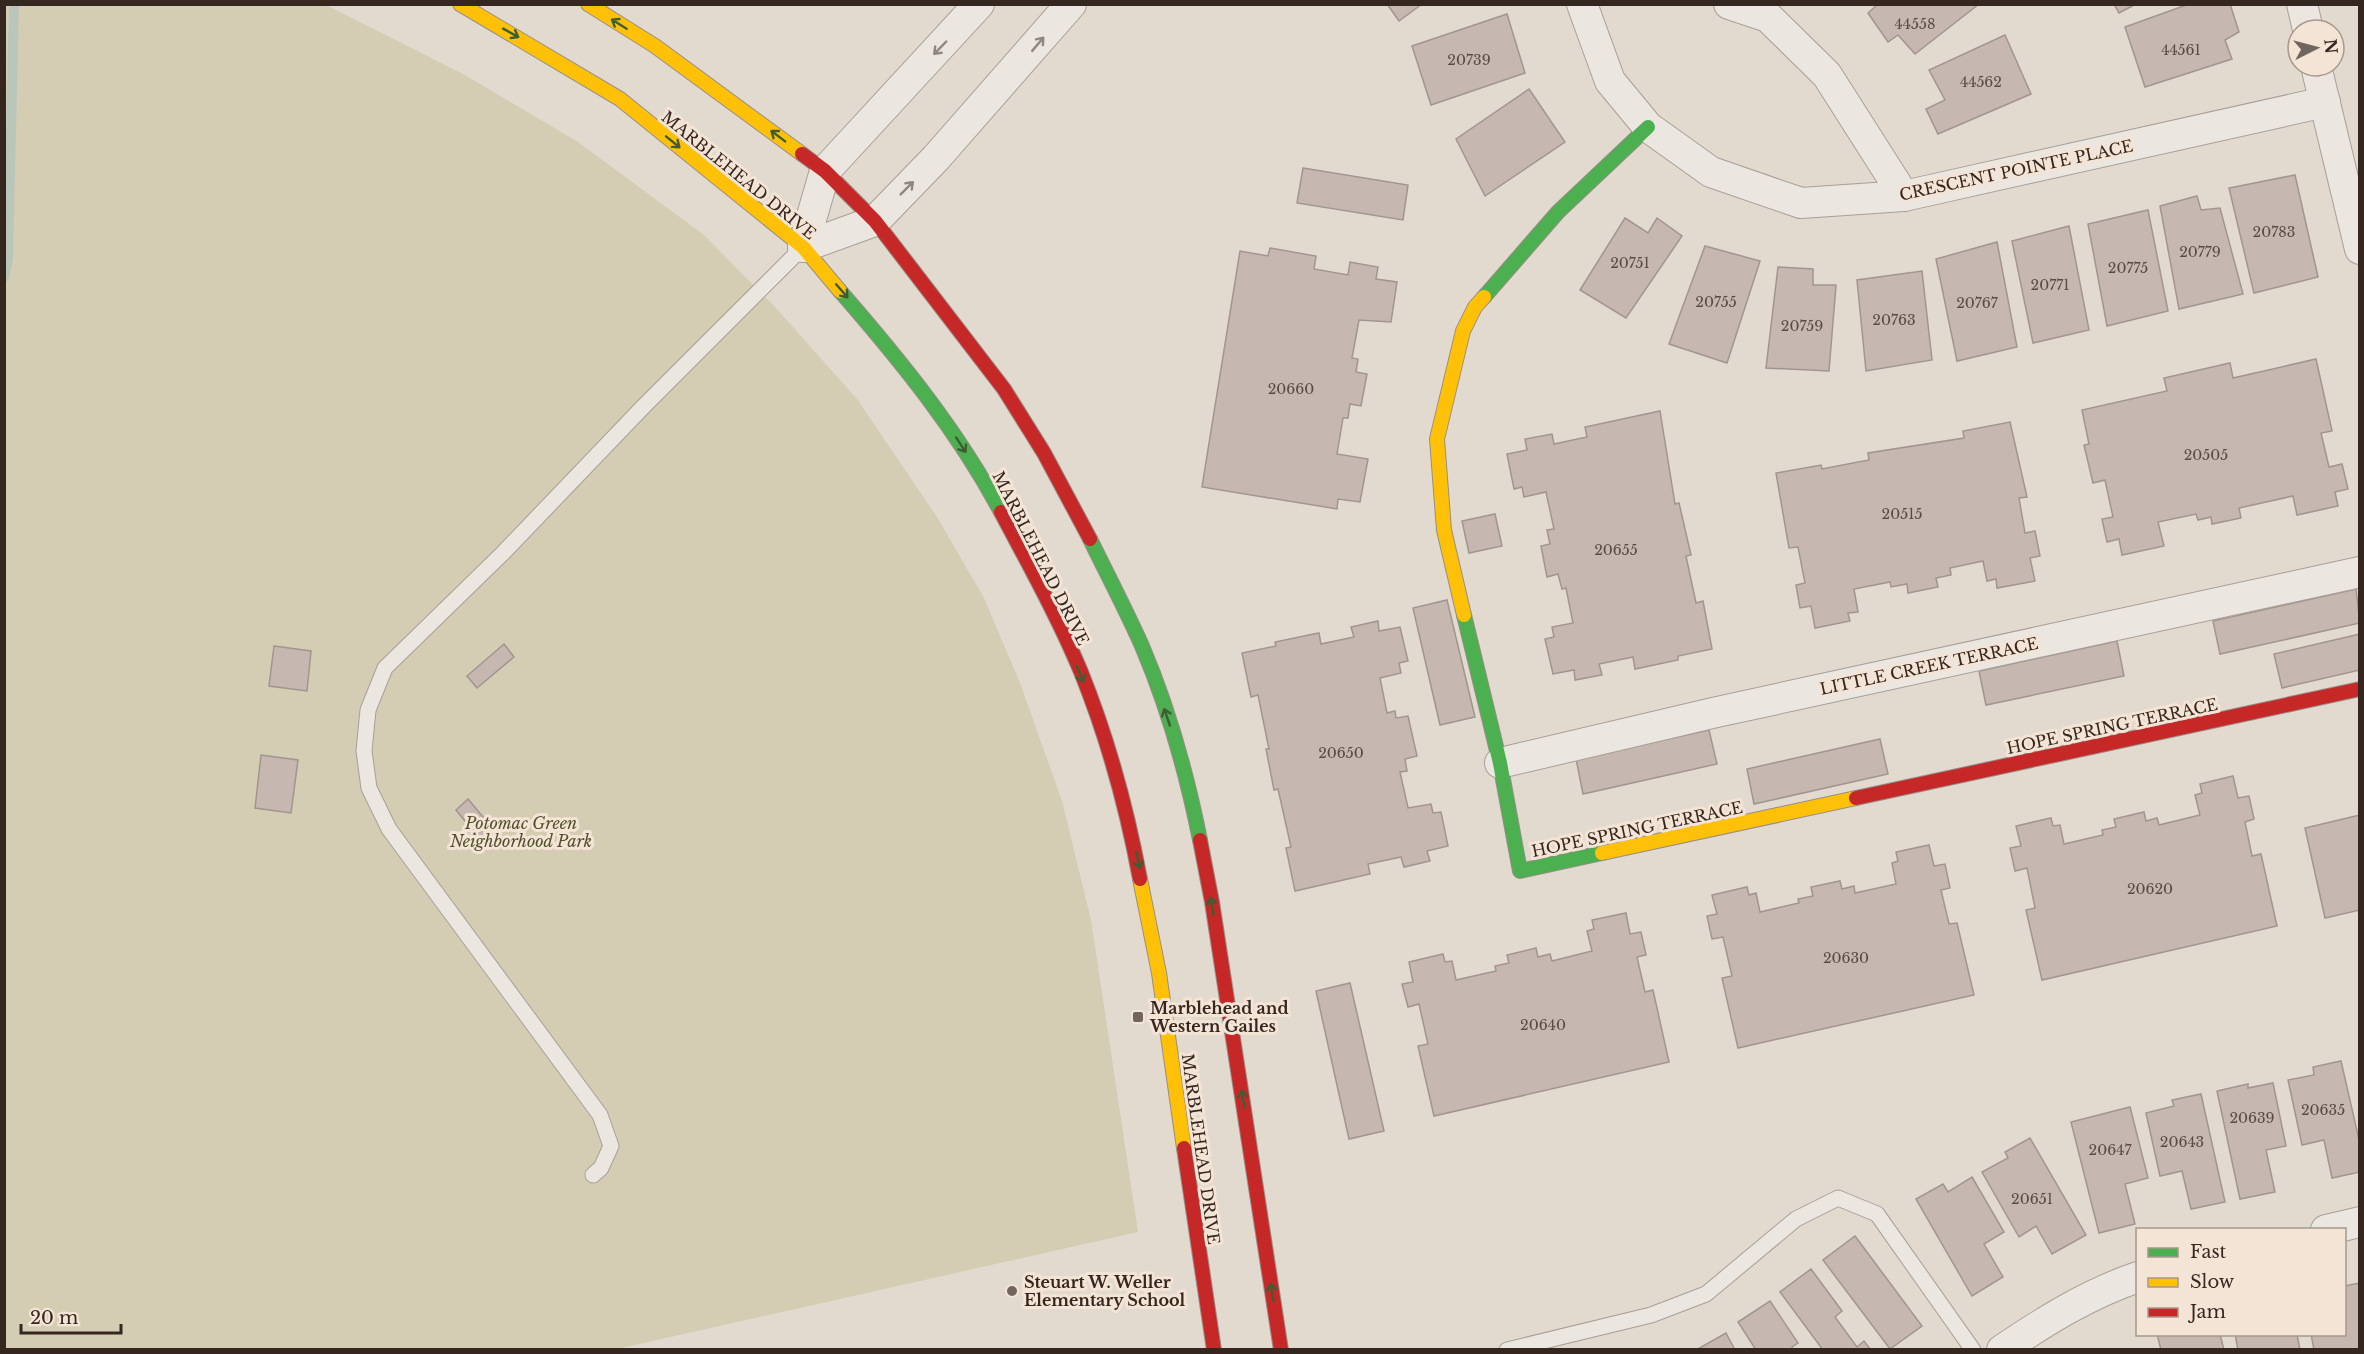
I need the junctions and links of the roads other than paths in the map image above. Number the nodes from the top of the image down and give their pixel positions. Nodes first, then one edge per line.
1 (460, 4) edge
2 (588, 4) edge
3 (979, 4) edge
4 (1071, 4) edge
5 (1729, 4) edge
6 (1591, 6) edge
7 (2319, 78) edge
8 (2325, 102) junction
9 (1648, 127) junction
10 (825, 171) junction
11 (1904, 196) junction
12 (874, 221) junction
13 (803, 247) junction
14 (2360, 249) edge
15 (2360, 572) edge
16 (2360, 689) edge
17 (1500, 763) junction
18 (593, 1175) dead end
19 (2360, 1222) edge
20 (2334, 1228) edge
21 (2136, 1278) edge
22 (1214, 1350) edge
23 (1281, 1350) edge
24 (1507, 1350) edge
25 (1973, 1350) edge
26 (2002, 1350) edge

1 -> 13 street, MARBLEHEAD DRIVE
10 -> 2 street
3 -> 10 street
12 -> 4 street
5 - 11 street
6 - 9 street, CRESCENT POINTE PLACE
7 - 8 street
8 - 11 street, CRESCENT POINTE PLACE
8 - 14 street
9 - 11 street, CRESCENT POINTE PLACE
9 - 17 street, HOPE SPRING TERRACE
10 - 12 street
10 - 13 street
12 - 13 street
23 -> 12 street
13 - 18 lane
13 -> 22 street, MARBLEHEAD DRIVE
15 - 17 street, LITTLE CREEK TERRACE
16 - 17 street, HOPE SPRING TERRACE
19 - 20 street
21 - 26 street
24 - 25 lane

